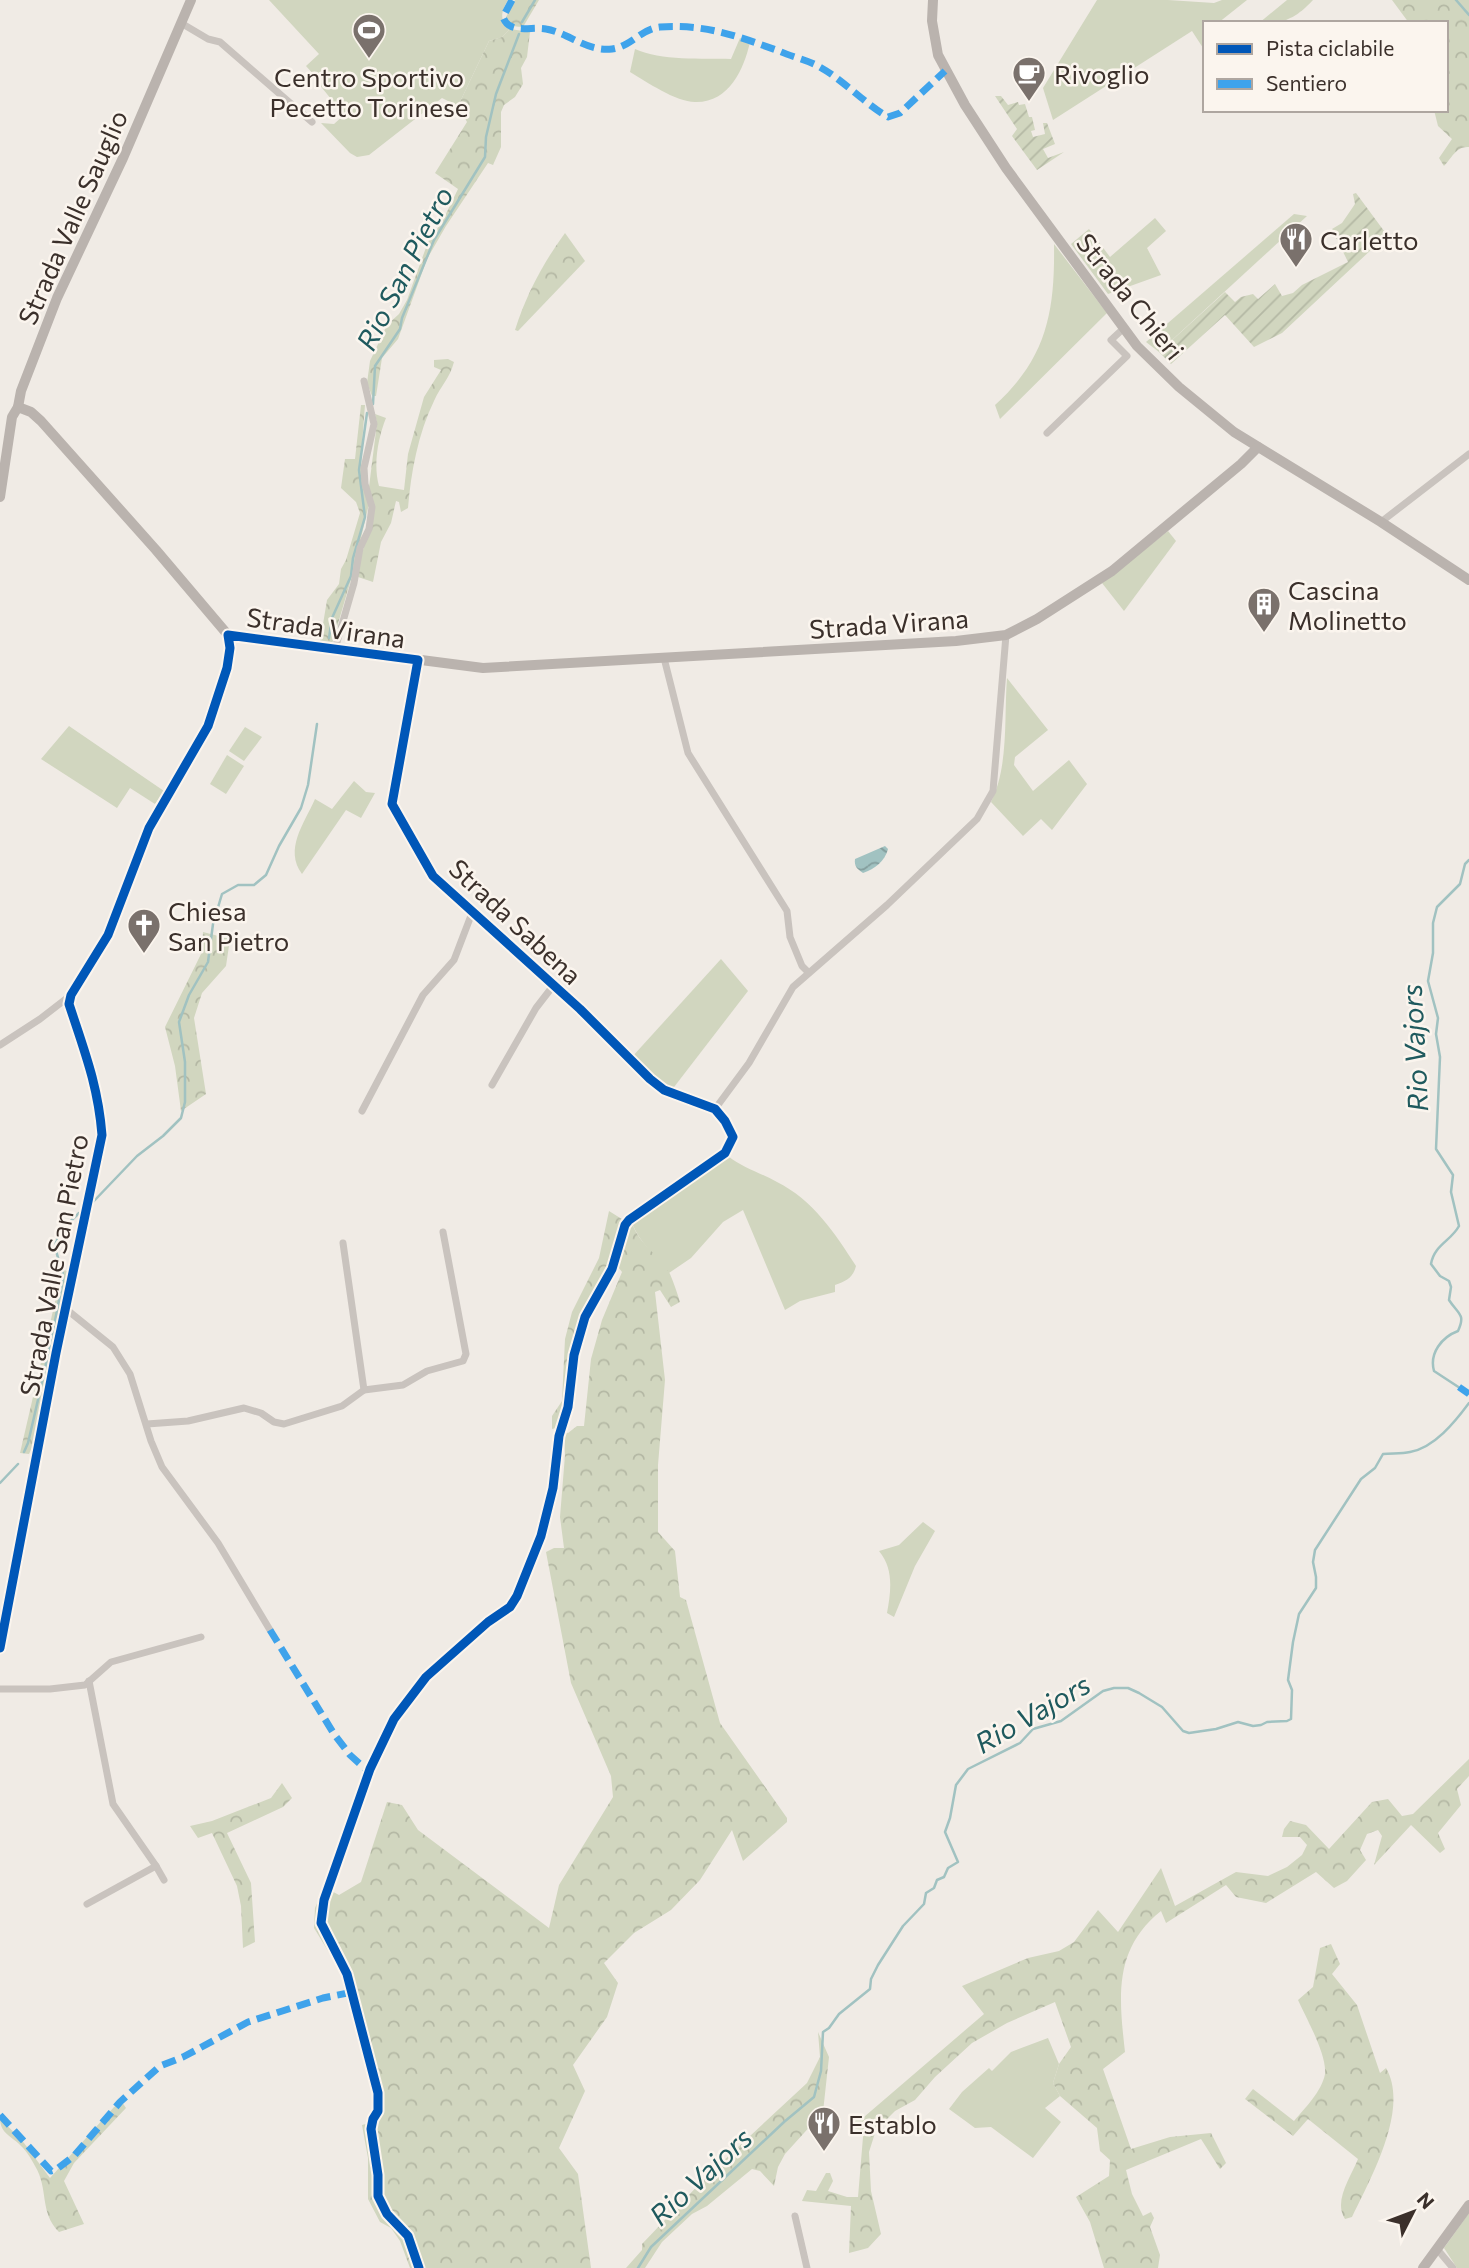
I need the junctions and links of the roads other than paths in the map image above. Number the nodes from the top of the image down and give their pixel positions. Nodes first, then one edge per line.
1 (191, 0) edge
2 (933, 0) edge
3 (181, 23) junction
4 (312, 122) dead end
5 (1124, 328) junction
6 (363, 381) dead end
7 (18, 407) junction
8 (0, 417) edge
9 (12, 417) junction
10 (1047, 433) dead end
11 (1258, 447) junction
12 (1469, 454) edge
13 (0, 497) edge
14 (1381, 522) junction
15 (1469, 580) edge
16 (228, 635) junction
17 (1006, 635) junction
18 (335, 649) junction
19 (664, 657) junction
20 (418, 660) junction
21 (472, 913) junction
22 (808, 972) junction
23 (553, 986) junction
24 (71, 995) junction
25 (0, 1045) edge
26 (492, 1085) dead end
27 (362, 1111) dead end
28 (443, 1232) dead end
29 (343, 1243) dead end
30 (66, 1309) junction
31 (363, 1390) junction
32 (147, 1424) junction
33 (270, 1630) dead end
34 (201, 1637) dead end
35 (0, 1648) edge
36 (89, 1681) junction
37 (0, 1689) edge
38 (156, 1866) junction
39 (164, 1880) dead end
40 (87, 1904) dead end
41 (1469, 2205) edge
42 (796, 2216) dead end
43 (1437, 2249) junction
44 (807, 2268) edge
45 (1423, 2268) edge
46 (1453, 2268) edge

1 - 3 street, Strada Valle Sauglio
2 - 5 street, Strada Chieri
3 - 4 street
3 - 7 street, Strada Valle Sauglio
5 - 10 street
5 - 11 street, Strada Chieri
6 - 18 street
7 - 9 street, Strada Valle Sauglio
7 - 16 street, Strada Virana
8 - 9 street
9 - 13 street, Strada Valle Sauglio
11 - 14 street, Strada Chieri
11 - 17 street, Strada Virana
12 - 14 street
14 - 15 street, Strada Chieri
16 - 18 street, Strada Virana
16 - 24 street
17 - 19 street, Strada Virana
17 - 22 street, Strada Sabena
18 - 20 street, Strada Virana
19 - 20 street, Strada Virana
19 - 22 street
20 - 21 street, Strada Sabena
21 - 23 street, Strada Sabena
21 - 27 street
22 - 23 street, Strada Sabena
23 - 26 street
24 - 25 street
24 - 30 street, Strada Valle San Pietro
28 - 31 street
29 - 31 street
30 - 32 street
30 - 35 street, Strada Valle San Pietro
31 - 32 street
32 - 33 street
34 - 36 street
36 - 37 street
36 - 38 street
38 - 39 street
38 - 40 street
41 - 43 street
42 - 44 street
43 - 45 street
43 - 46 street

